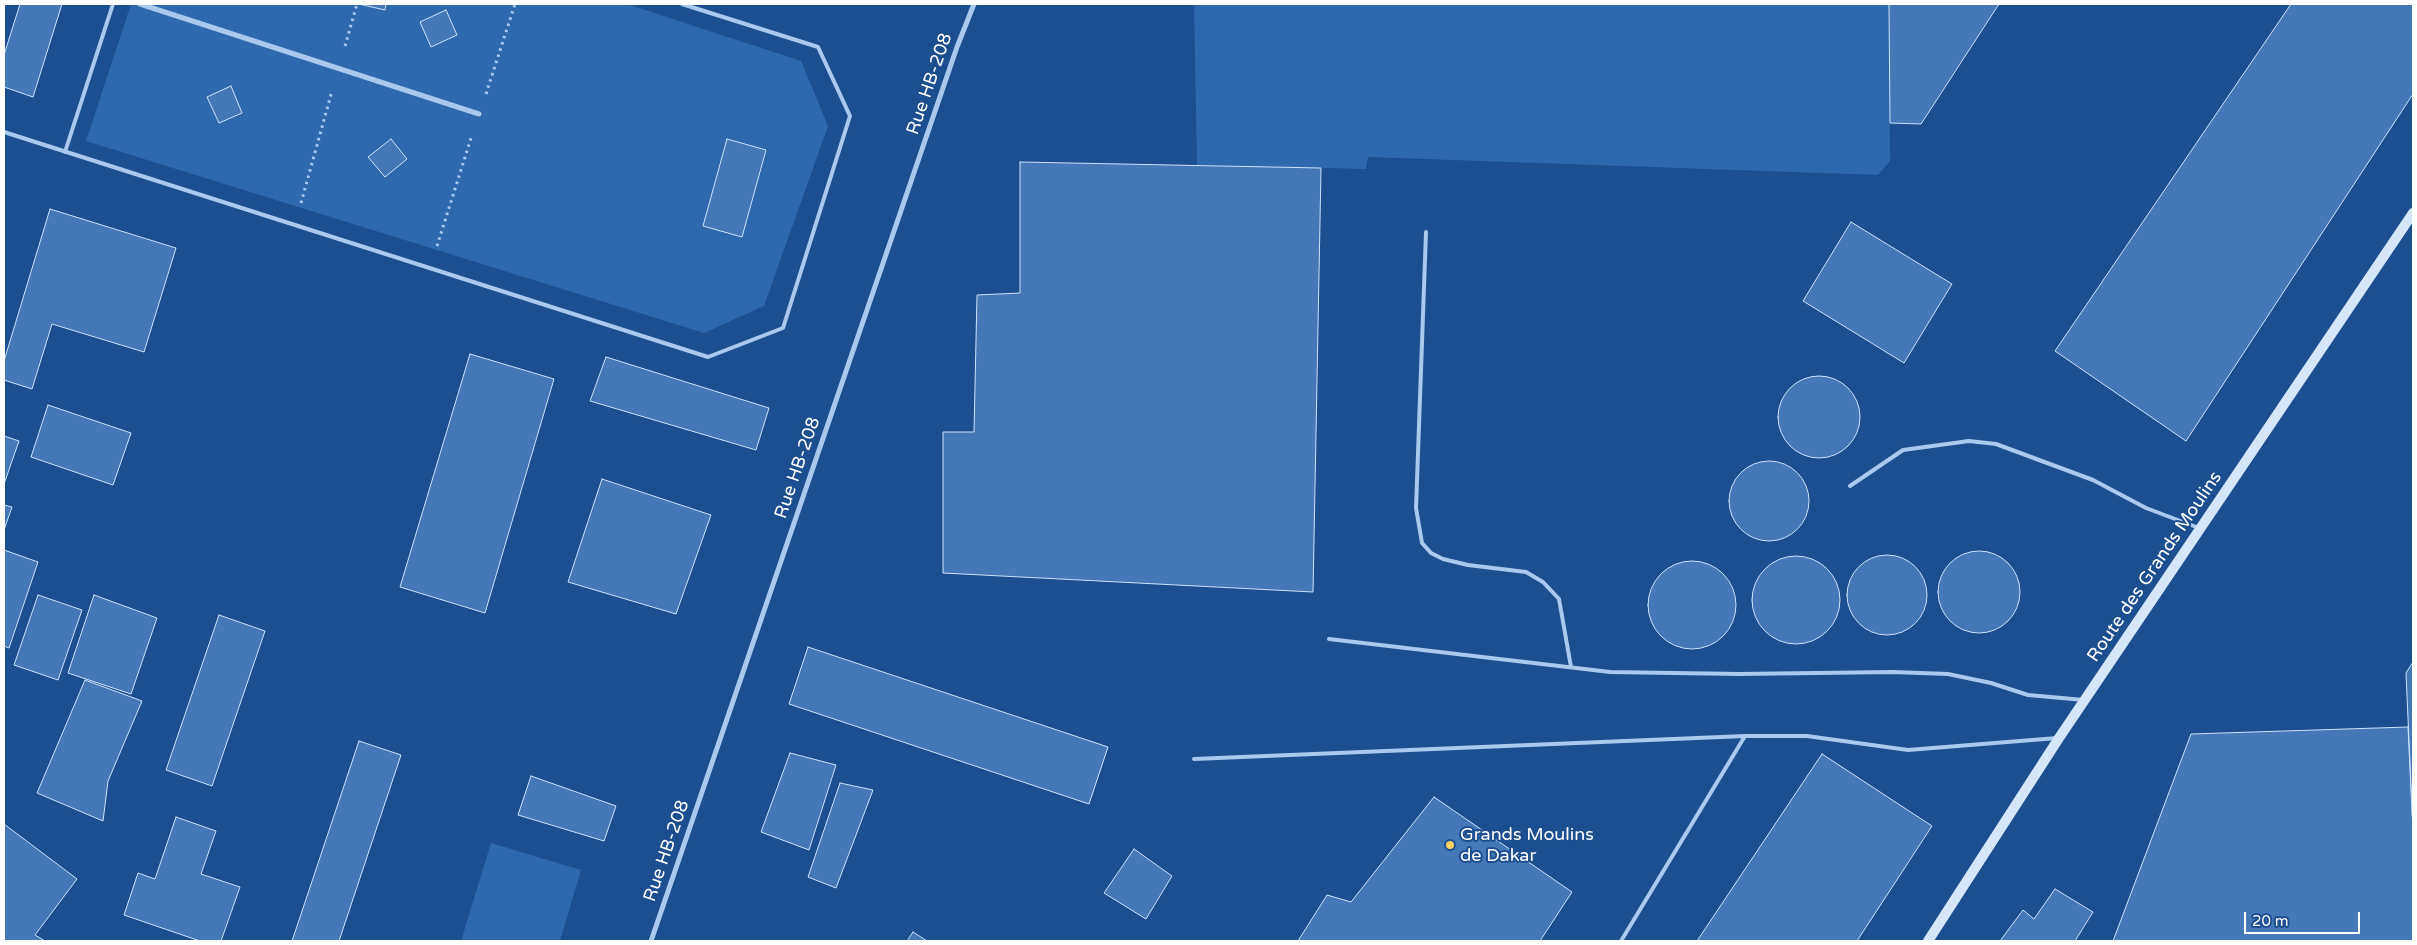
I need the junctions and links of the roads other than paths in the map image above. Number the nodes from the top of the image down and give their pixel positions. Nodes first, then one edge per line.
1 (113, 4) edge
2 (140, 4) edge
3 (682, 4) edge
4 (974, 4) edge
5 (479, 114) dead end
6 (4, 132) edge
7 (65, 152) junction
8 (2413, 213) edge
9 (1426, 232) dead end
10 (1850, 486) dead end
11 (2201, 528) junction
12 (1329, 639) dead end
13 (1571, 667) junction
14 (2085, 700) junction
15 (1745, 736) junction
16 (2060, 738) junction
17 (1194, 758) dead end
18 (651, 941) edge
19 (1621, 941) edge
20 (1928, 941) edge

1 - 7 lane
2 - 5 street
3 - 7 lane
4 - 18 street, Rue HB-208
6 - 7 lane
8 - 11 street, Route des Grands Moulins
9 - 13 lane
10 - 11 lane
11 - 14 street, Route des Grands Moulins
12 - 13 lane
13 - 14 lane
14 - 16 street, Route des Grands Moulins
15 - 16 lane
15 - 17 lane
15 - 19 lane
16 - 20 street, Route des Grands Moulins

